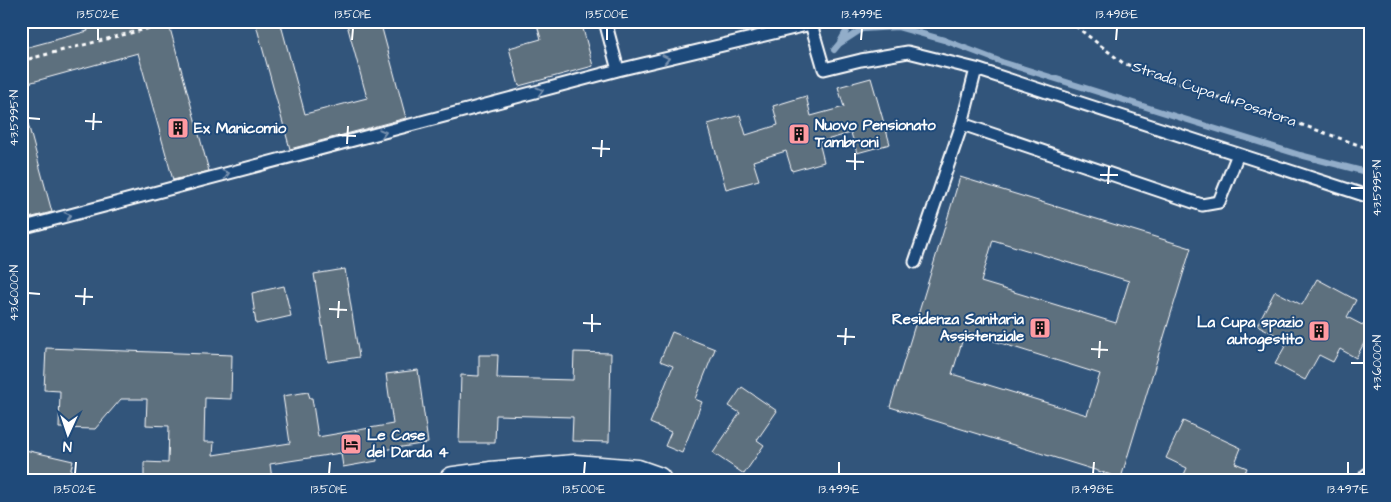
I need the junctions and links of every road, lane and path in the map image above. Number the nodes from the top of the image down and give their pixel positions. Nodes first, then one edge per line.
1 (177, 21) edge
2 (605, 21) edge
3 (1068, 21) edge
4 (813, 23) edge
5 (21, 61) edge
6 (976, 69) junction
7 (618, 70) junction
8 (962, 124) junction
9 (1370, 149) edge
10 (1238, 154) junction
11 (1370, 197) edge
12 (21, 228) edge
13 (915, 262) dead end
14 (490, 478) edge
15 (453, 481) edge
16 (656, 481) edge

1 - 5 path
2 - 7 lane
3 - 9 path, Strada Cupa di Posatora
4 - 6 lane
7 -> 4 lane
6 - 8 lane
6 - 10 lane
12 -> 7 lane
8 - 10 lane
8 - 13 lane
10 - 11 lane
14 - 15 street
14 - 16 street

